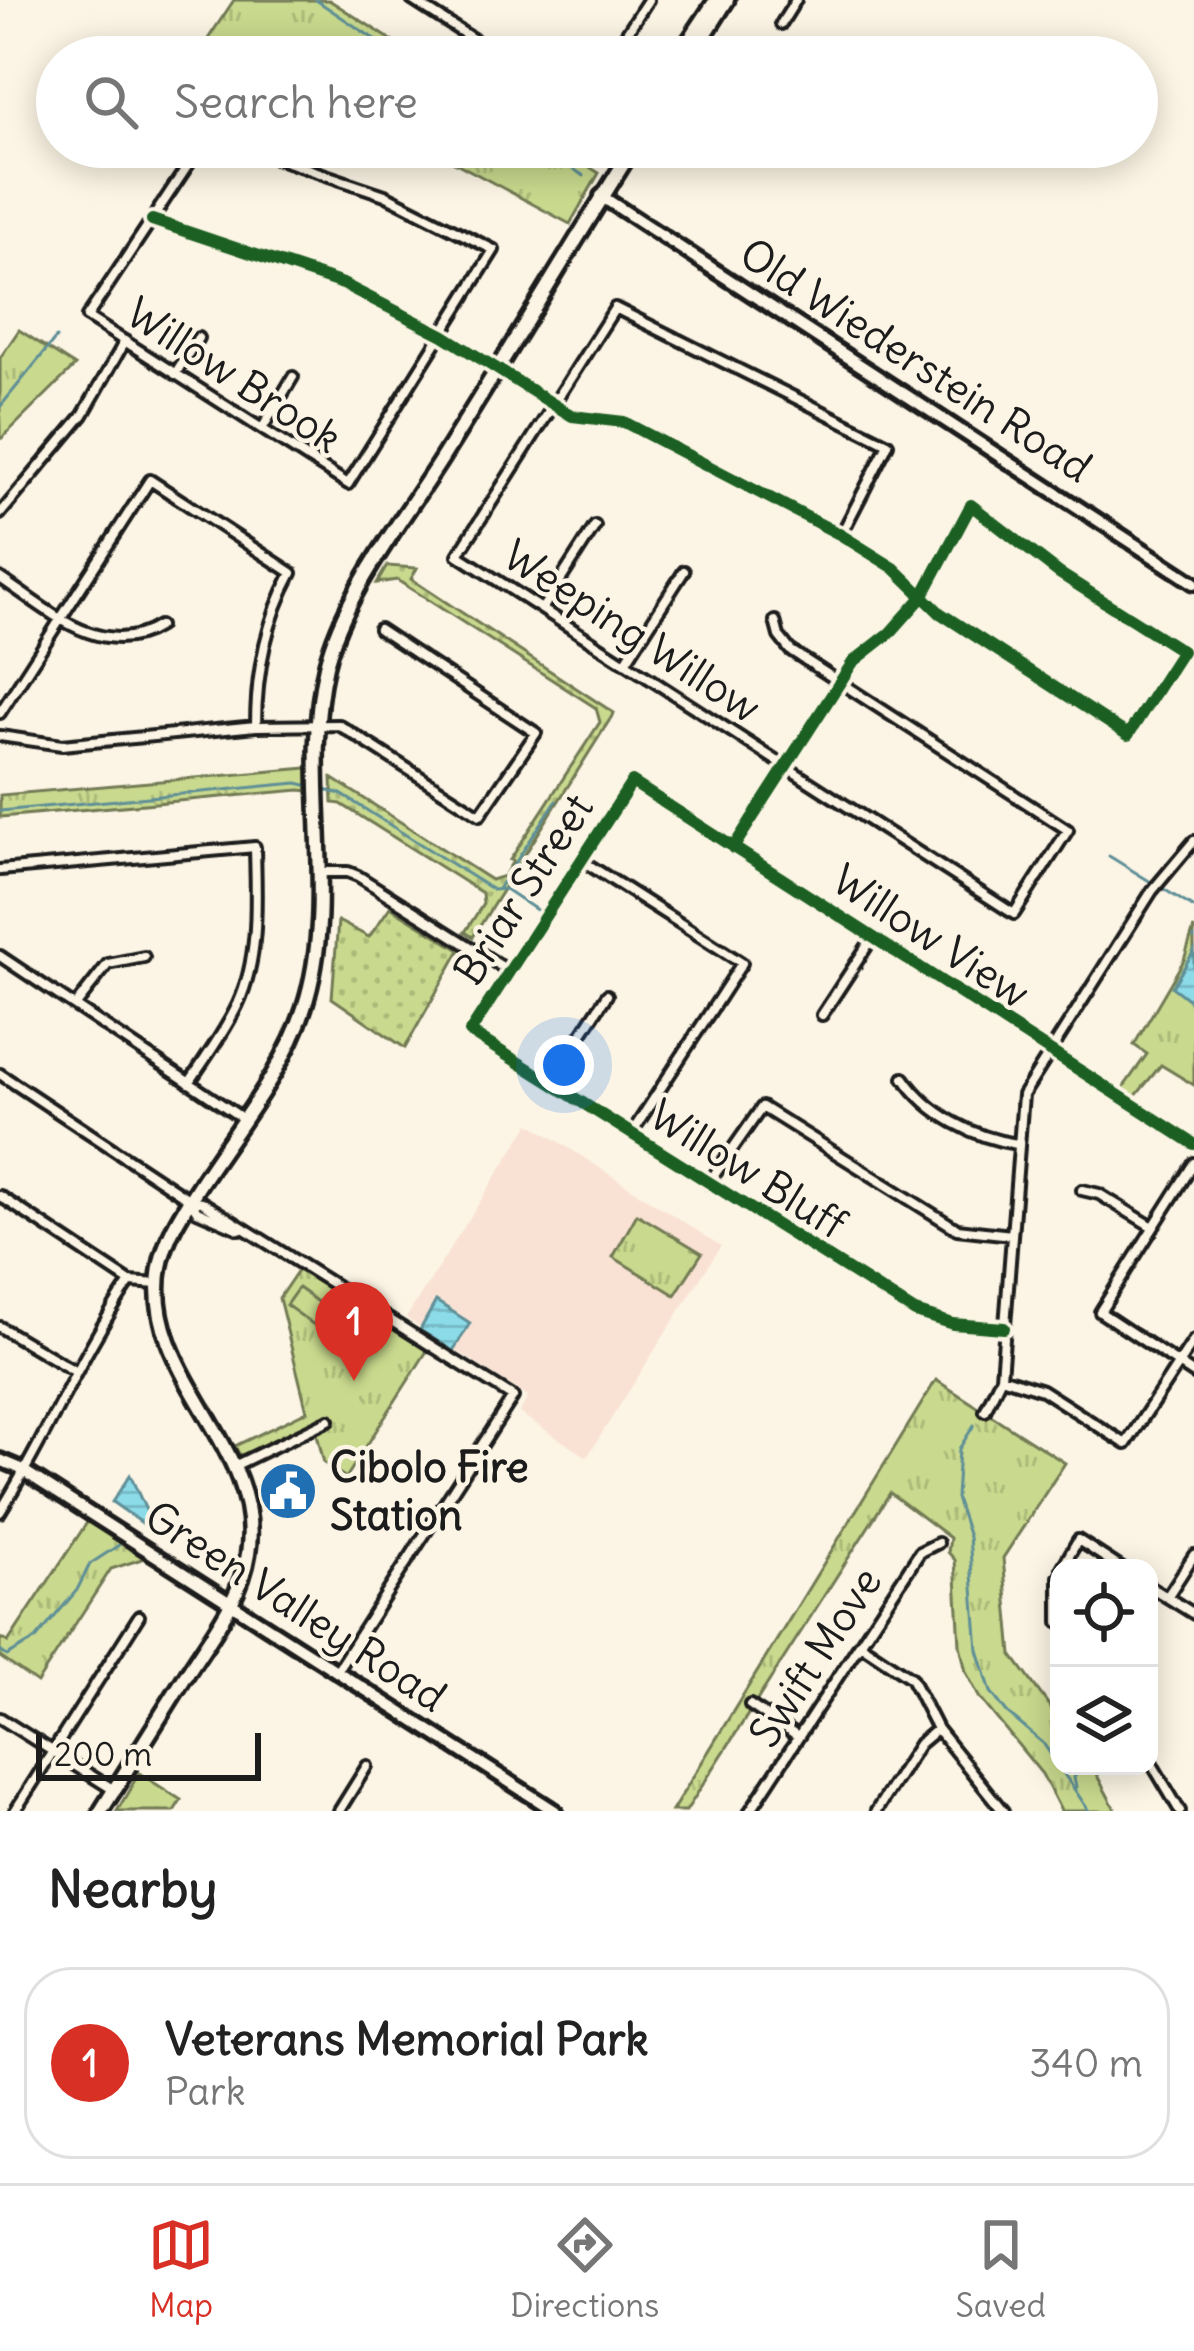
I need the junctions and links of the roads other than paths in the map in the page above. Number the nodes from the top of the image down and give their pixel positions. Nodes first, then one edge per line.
1 (649, 0) edge
2 (796, 0) edge
3 (418, 2) edge
4 (715, 4) edge
5 (781, 24) dead end
6 (469, 36) edge
7 (625, 36) edge
8 (693, 36) edge
9 (701, 36) edge
10 (186, 168) edge
11 (306, 168) edge
12 (612, 168) edge
13 (618, 168) edge
14 (611, 178) junction
15 (601, 196) junction
16 (152, 220) junction
17 (443, 334) junction
18 (198, 338) dead end
19 (125, 341) junction
20 (498, 369) junction
21 (176, 374) junction
22 (293, 376) dead end
23 (554, 404) junction
24 (262, 429) junction
25 (0, 514) edge
26 (595, 526) dead end
27 (842, 535) junction
28 (684, 571) dead end
29 (0, 578) edge
30 (1194, 583) edge
31 (922, 597) junction
32 (542, 609) junction
33 (61, 618) junction
34 (776, 621) dead end
35 (159, 626) dead end
36 (379, 629) dead end
37 (625, 663) junction
38 (839, 682) junction
39 (0, 713) edge
40 (319, 723) junction
41 (256, 726) junction
42 (0, 736) edge
43 (785, 766) junction
44 (632, 782) joint
45 (1194, 841) edge
46 (733, 848) junction
47 (581, 860) junction
48 (0, 870) edge
49 (318, 872) junction
50 (873, 938) junction
51 (0, 956) edge
52 (144, 957) dead end
53 (507, 970) junction
54 (607, 995) dead end
55 (75, 1006) junction
56 (822, 1015) dead end
57 (470, 1032) joint
58 (1048, 1051) junction
59 (0, 1074) edge
60 (904, 1078) dead end
61 (189, 1083) junction
62 (550, 1083) junction
63 (242, 1118) junction
64 (631, 1134) junction
65 (1017, 1144) junction
66 (1194, 1144) edge
67 (1194, 1163) edge
68 (709, 1184) junction
69 (1082, 1190) dead end
70 (0, 1196) edge
71 (190, 1200) junction
72 (1153, 1227) junction
73 (1012, 1235) junction
74 (130, 1282) junction
75 (158, 1284) junction
76 (0, 1327) edge
77 (1004, 1328) junction
78 (1194, 1340) edge
79 (1178, 1364) junction
80 (76, 1372) junction
81 (1194, 1374) edge
82 (1000, 1377) junction
83 (985, 1411) dead end
84 (329, 1420) dead end
85 (0, 1460) edge
86 (233, 1466) junction
87 (24, 1471) junction
88 (0, 1512) edge
89 (938, 1543) dead end
90 (1194, 1556) edge
91 (1067, 1559) edge
92 (1107, 1559) edge
93 (1158, 1592) edge
94 (1166, 1597) junction
95 (230, 1605) junction
96 (1194, 1614) edge
97 (139, 1616) dead end
98 (860, 1644) junction
99 (336, 1672) junction
100 (750, 1705) dead end
101 (0, 1718) edge
102 (937, 1729) junction
103 (799, 1737) junction
104 (53, 1751) junction
105 (367, 1766) dead end
106 (1158, 1774) edge
107 (114, 1790) junction
108 (15, 1811) edge
109 (102, 1811) edge
110 (339, 1811) edge
111 (555, 1811) edge
112 (749, 1811) edge
113 (876, 1811) edge
114 (1003, 1811) edge
115 (1180, 1811) edge

1 - 7 street
2 - 5 street
3 - 6 street
4 - 8 main road
4 - 9 main road
10 - 16 street
11 - 17 street
12 - 14 main road
13 - 14 main road
14 - 15 main road
15 - 20 main road
15 - 30 street, Old Wiederstein Road
16 - 17 street
16 - 19 street, Willow Brook
17 - 20 street
17 - 24 street, Willow Brook
18 - 21 street
19 - 21 street, Willow Brook
19 - 25 street
20 - 23 street
20 - 40 main road
21 - 24 street, Willow Brook
22 - 24 street
23 - 27 street
23 - 27 street
23 - 32 street, Weeping Willow
26 - 32 street
27 - 31 street
28 - 37 street
29 - 33 street
31 - 31 street
31 - 38 street
32 - 37 street, Weeping Willow
33 - 35 street
33 - 39 street
33 - 41 street
34 - 38 street
36 - 40 street
37 - 43 street, Weeping Willow
38 - 43 street
38 - 43 street, Weeping Willow
40 - 41 street
40 - 49 main road
41 - 42 street
43 - 46 street
44 - 46 street, Willow View
44 - 47 street, Briar Street
45 - 58 street
46 - 50 street, Willow View
47 - 53 street, Briar Street
47 - 64 street
48 - 61 street
49 - 53 street
49 - 63 main road
50 - 56 street
50 - 58 street, Willow View
51 - 55 street
52 - 55 street
53 - 57 street, Briar Street
54 - 62 street
55 - 61 street
57 - 62 street, Willow Bluff
58 - 65 street
58 - 66 street, Willow View
59 - 71 street
60 - 65 street
61 - 63 street
62 - 64 street, Willow Bluff
63 - 71 main road
64 - 68 street, Willow Bluff
65 - 73 street
67 - 72 street
68 - 73 street
68 - 77 street, Willow Bluff
69 - 72 street
70 - 74 street
71 - 75 main road
71 - 99 street
72 - 79 street
73 - 77 street
74 - 75 street
74 - 80 street
75 - 86 main road
76 - 80 street
77 - 82 street
78 - 79 street
79 - 81 street
79 - 82 street
80 - 87 street
82 - 83 street
84 - 86 street
85 - 87 street, Green Valley Road
86 - 95 main road
87 - 88 street
87 - 95 street, Green Valley Road
89 - 98 street, Swift Move
90 - 94 street
91 - 92 street
93 - 94 street
94 - 96 street
95 - 99 street, Green Valley Road
95 - 107 main road
97 - 104 street
98 - 102 street
98 - 103 street, Swift Move
99 - 111 street, Green Valley Road
100 - 103 street
101 - 104 street
102 - 113 street
102 - 114 street
103 - 112 street, Swift Move
104 - 107 street
104 - 108 street
105 - 110 street
106 - 115 street
107 - 109 main road

